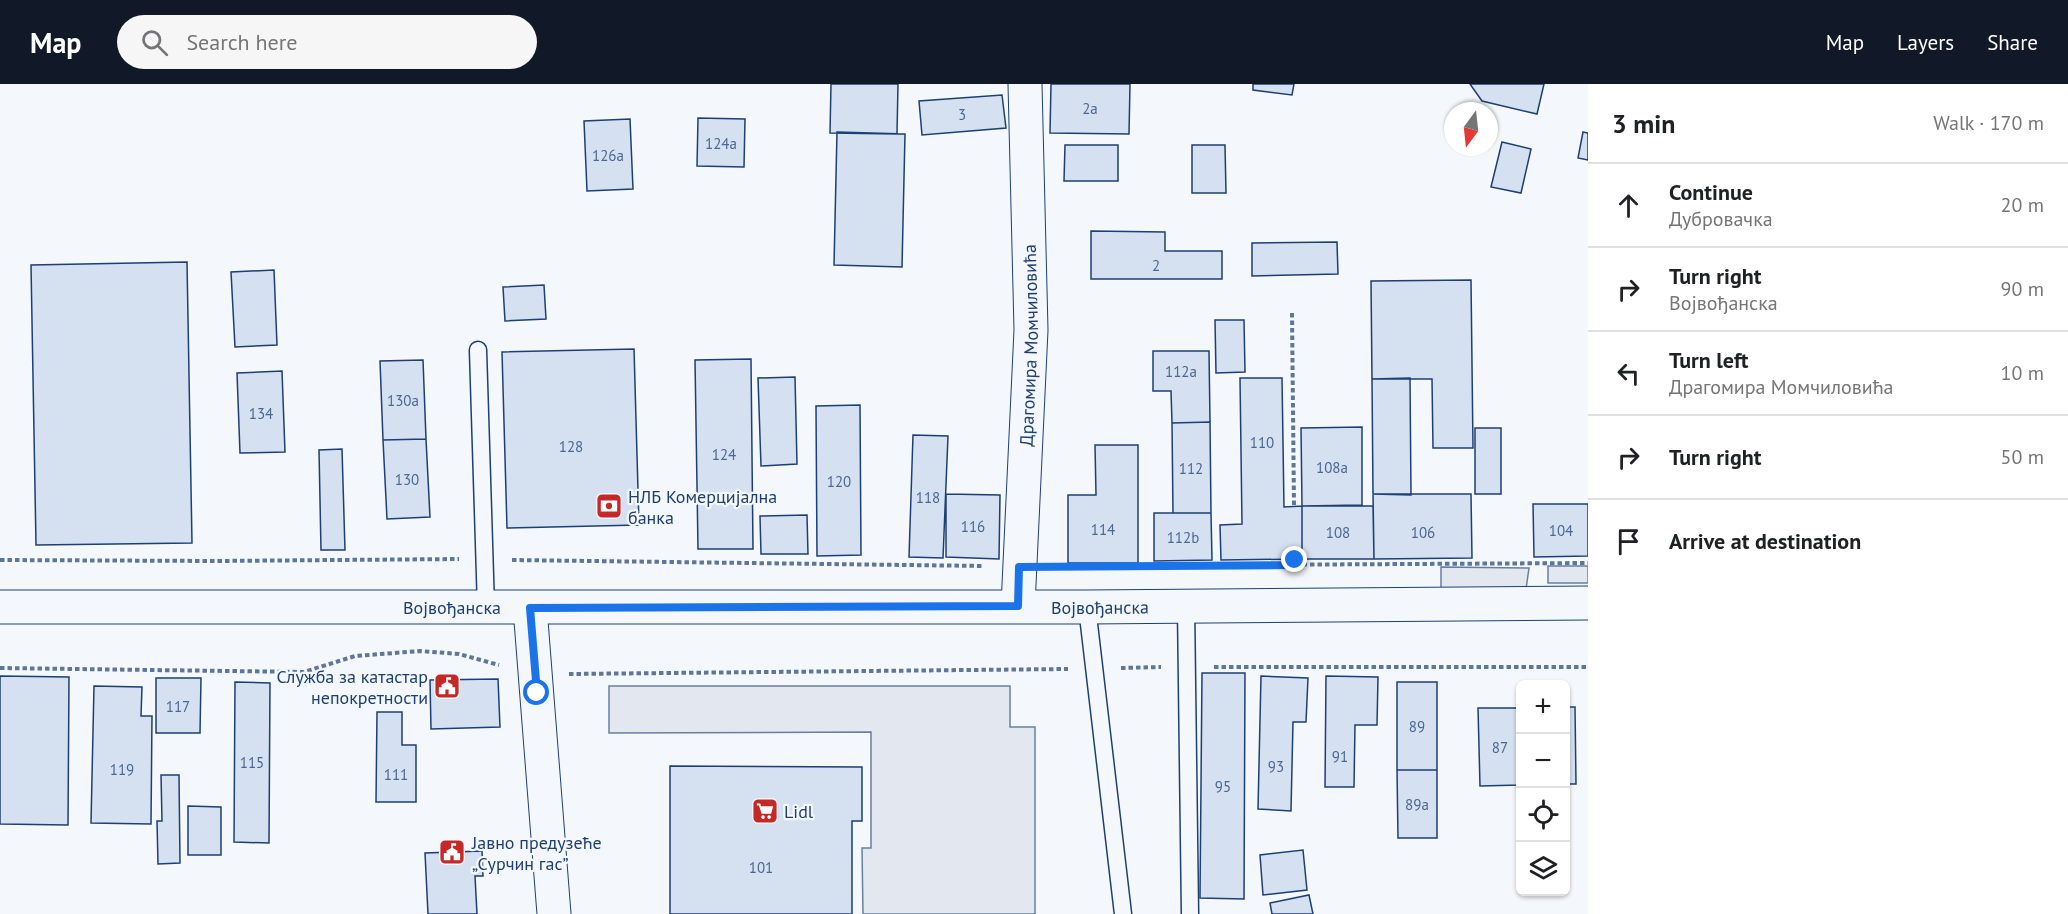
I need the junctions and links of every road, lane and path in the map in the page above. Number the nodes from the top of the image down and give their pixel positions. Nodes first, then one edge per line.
1 (1025, 84) edge
2 (1292, 312) dead end
3 (478, 350) dead end
4 (1294, 506) dead end
5 (484, 559) junction
6 (0, 560) edge
7 (1588, 563) edge
8 (1019, 567) junction
9 (1588, 603) edge
10 (1018, 606) junction
11 (1185, 606) junction
12 (1087, 607) junction
13 (0, 608) edge
14 (486, 608) junction
15 (530, 608) junction
16 (1186, 666) junction
17 (1095, 668) junction
18 (1588, 668) edge
19 (0, 669) edge
20 (536, 674) junction
21 (554, 914) edge
22 (1124, 914) edge
23 (1190, 914) edge

1 - 8 main road, Драгомира Момчиловића
2 - 4 path
3 - 5 lane
5 - 6 path
5 - 8 path
5 - 14 lane
7 - 8 path
8 - 10 main road, Драгомира Момчиловића
9 - 11 main road, Војвођанска
10 - 12 main road, Војвођанска
10 - 15 main road, Војвођанска
11 - 12 main road, Војвођанска
11 - 16 lane
12 - 17 lane
13 - 14 main road, Војвођанска
14 - 15 main road, Војвођанска
15 - 20 main road
16 - 17 path
16 - 18 path
16 - 23 lane
17 - 20 path
17 - 22 lane
19 - 20 path
20 - 21 main road

